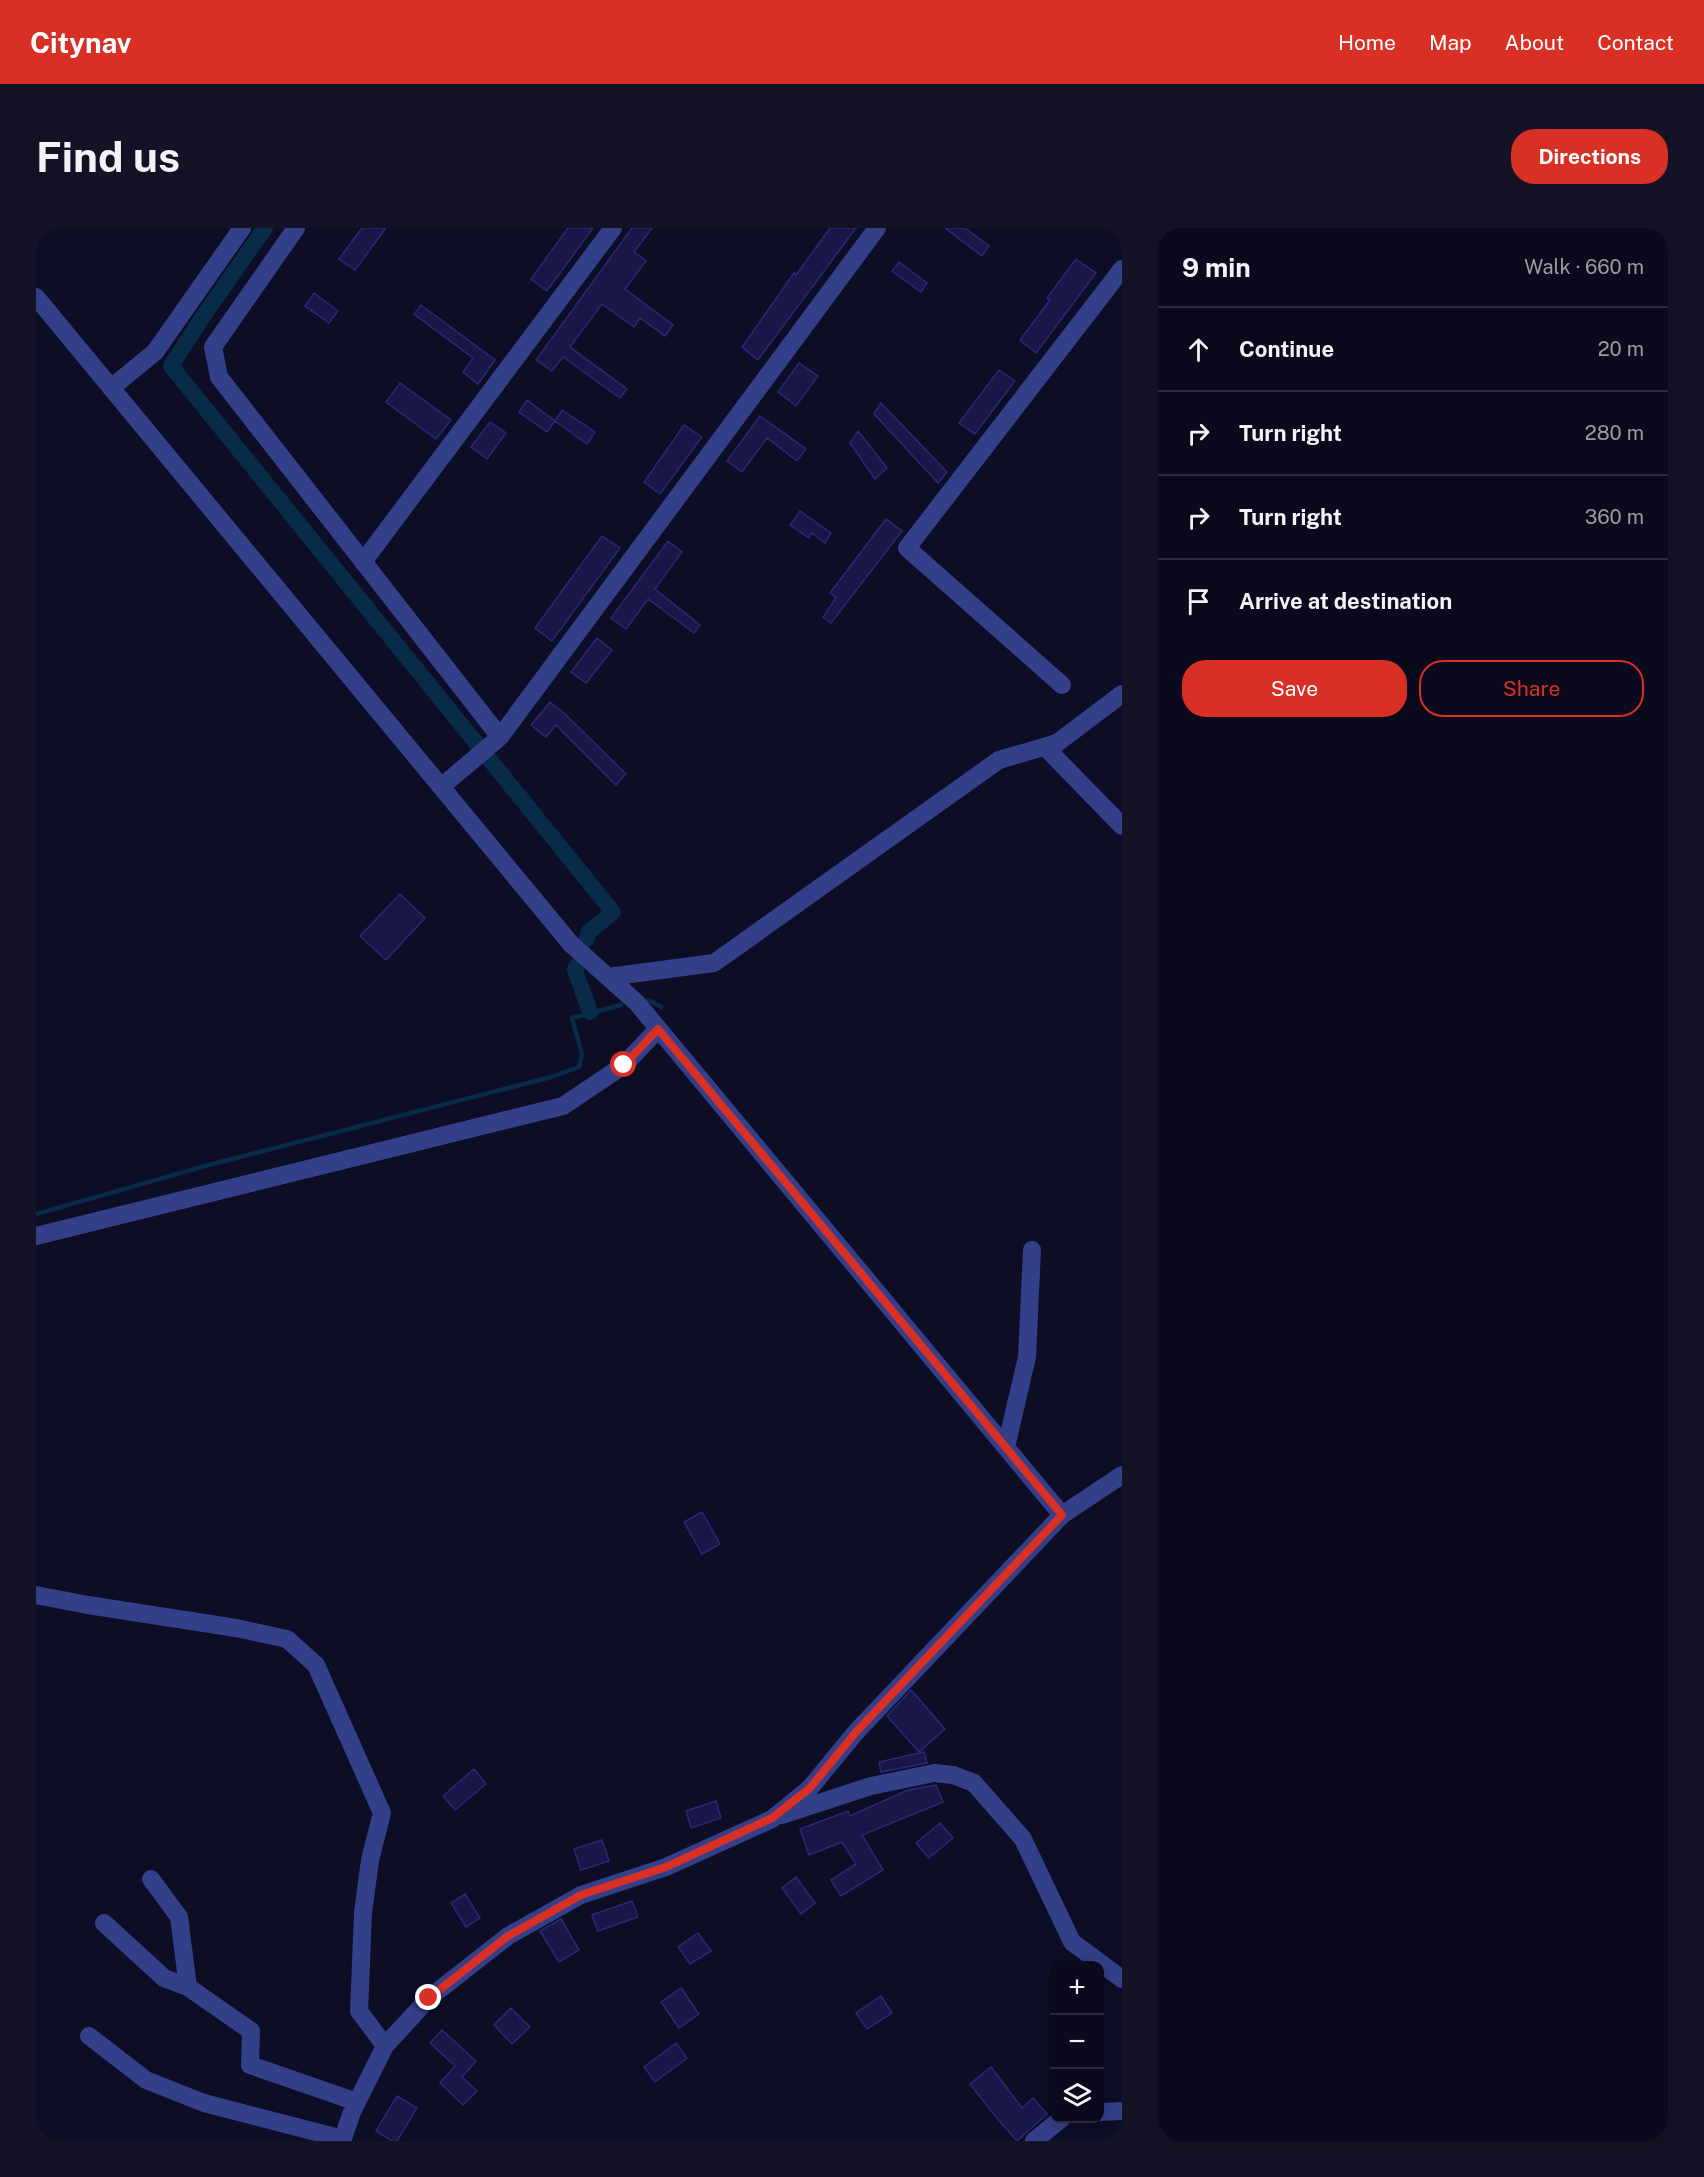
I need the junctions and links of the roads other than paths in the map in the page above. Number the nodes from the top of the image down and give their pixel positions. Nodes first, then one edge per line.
1 (242, 228) edge
2 (297, 228) edge
3 (613, 228) edge
4 (877, 228) edge
5 (1122, 269) edge
6 (36, 297) edge
7 (111, 388) junction
8 (363, 562) junction
9 (1062, 685) dead end
10 (1122, 694) edge
11 (500, 737) junction
12 (1045, 747) junction
13 (441, 787) junction
14 (1122, 826) edge
15 (608, 977) junction
16 (658, 1029) junction
17 (36, 1236) edge
18 (1032, 1250) dead end
19 (1006, 1447) junction
20 (1122, 1476) edge
21 (1062, 1515) junction
22 (36, 1595) edge
23 (772, 1818) junction
24 (151, 1879) dead end
25 (104, 1923) dead end
26 (1122, 1979) edge
27 (188, 1988) junction
28 (89, 2036) dead end
29 (385, 2046) junction
30 (357, 2102) junction
31 (1122, 2111) edge
32 (1104, 2112) edge
33 (1056, 2123) edge
34 (343, 2140) edge
35 (1034, 2141) edge

1 - 7 street
2 - 8 street
3 - 8 street
4 - 11 street
5 - 9 street
6 - 7 street
7 - 13 street
8 - 11 street
10 - 12 street
11 - 13 street
12 - 14 street
12 - 15 street
13 - 15 street
15 - 16 street
16 - 17 street
16 - 19 street
18 - 19 street
19 - 21 street
20 - 21 street
21 - 23 street
22 - 29 street
23 - 26 street
23 - 29 street
24 - 27 street
25 - 27 street
27 - 30 street
28 - 34 street
29 - 30 street
30 - 34 street
31 - 32 street
33 - 35 street

